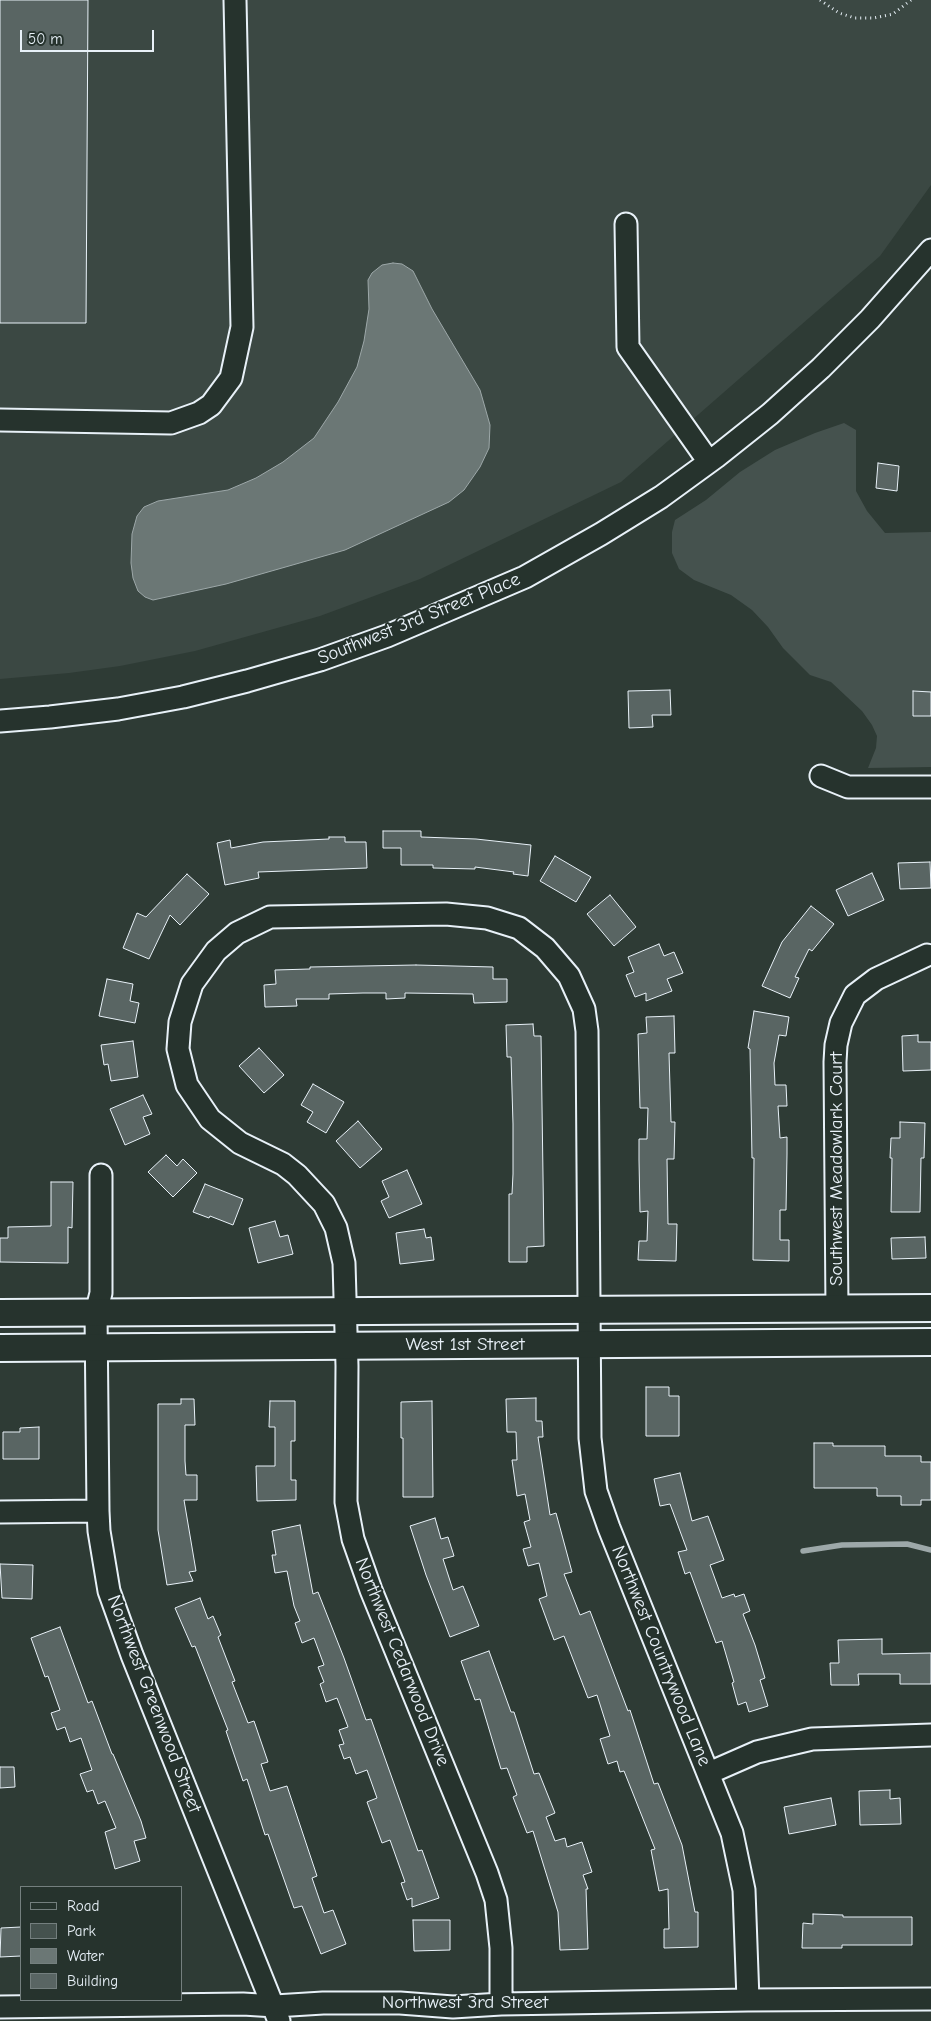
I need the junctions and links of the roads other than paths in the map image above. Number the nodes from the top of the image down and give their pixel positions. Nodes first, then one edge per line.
1 (235, 0) edge
2 (626, 224) dead end
3 (931, 250) edge
4 (0, 420) edge
5 (709, 462) junction
6 (0, 721) edge
7 (821, 776) dead end
8 (931, 787) edge
9 (318, 916) joint
10 (927, 955) dead end
11 (102, 1175) dead end
12 (931, 1308) edge
13 (589, 1310) junction
14 (836, 1310) junction
15 (345, 1312) junction
16 (0, 1313) edge
17 (96, 1313) junction
18 (931, 1342) edge
19 (589, 1343) junction
20 (346, 1345) junction
21 (96, 1347) junction
22 (0, 1348) edge
23 (98, 1511) junction
24 (0, 1512) edge
25 (931, 1735) edge
26 (709, 1773) junction
27 (931, 1999) edge
28 (748, 2000) junction
29 (501, 2004) junction
30 (0, 2007) edge
31 (277, 2014) edge

1 - 4 street
2 - 5 street
3 - 5 street, Southwest 3rd Street Place
5 - 6 street, Southwest 3rd Street Place
7 - 8 street
9 - 13 street, Northwest Countrywood Lane
9 - 15 street, Northwest Cedarwood Drive
10 - 14 street, Southwest Meadowlark Court
11 - 17 street, Northwest Greenwood Street
12 - 14 main road, West 1st Street
13 - 14 main road, West 1st Street
13 - 15 main road, West 1st Street
13 - 19 street, Northwest Countrywood Lane
15 - 17 main road, West 1st Street
15 - 20 street, Northwest Cedarwood Drive
16 - 17 main road, West 1st Street
17 - 21 street, Northwest Greenwood Street
18 - 19 main road, West 1st Street
19 - 20 main road, West 1st Street
19 - 26 street, Northwest Countrywood Lane
20 - 21 main road, West 1st Street
20 - 29 street, Northwest Cedarwood Drive
21 - 22 main road, West 1st Street
21 - 23 street, Northwest Greenwood Street
23 - 24 street
23 - 31 street, Northwest Greenwood Street
25 - 26 street
26 - 28 street, Northwest Countrywood Lane
27 - 28 street, Northwest 3rd Street
28 - 29 street, Northwest 3rd Street
29 - 31 street, Northwest 3rd Street
30 - 31 street, Northwest 3rd Street

